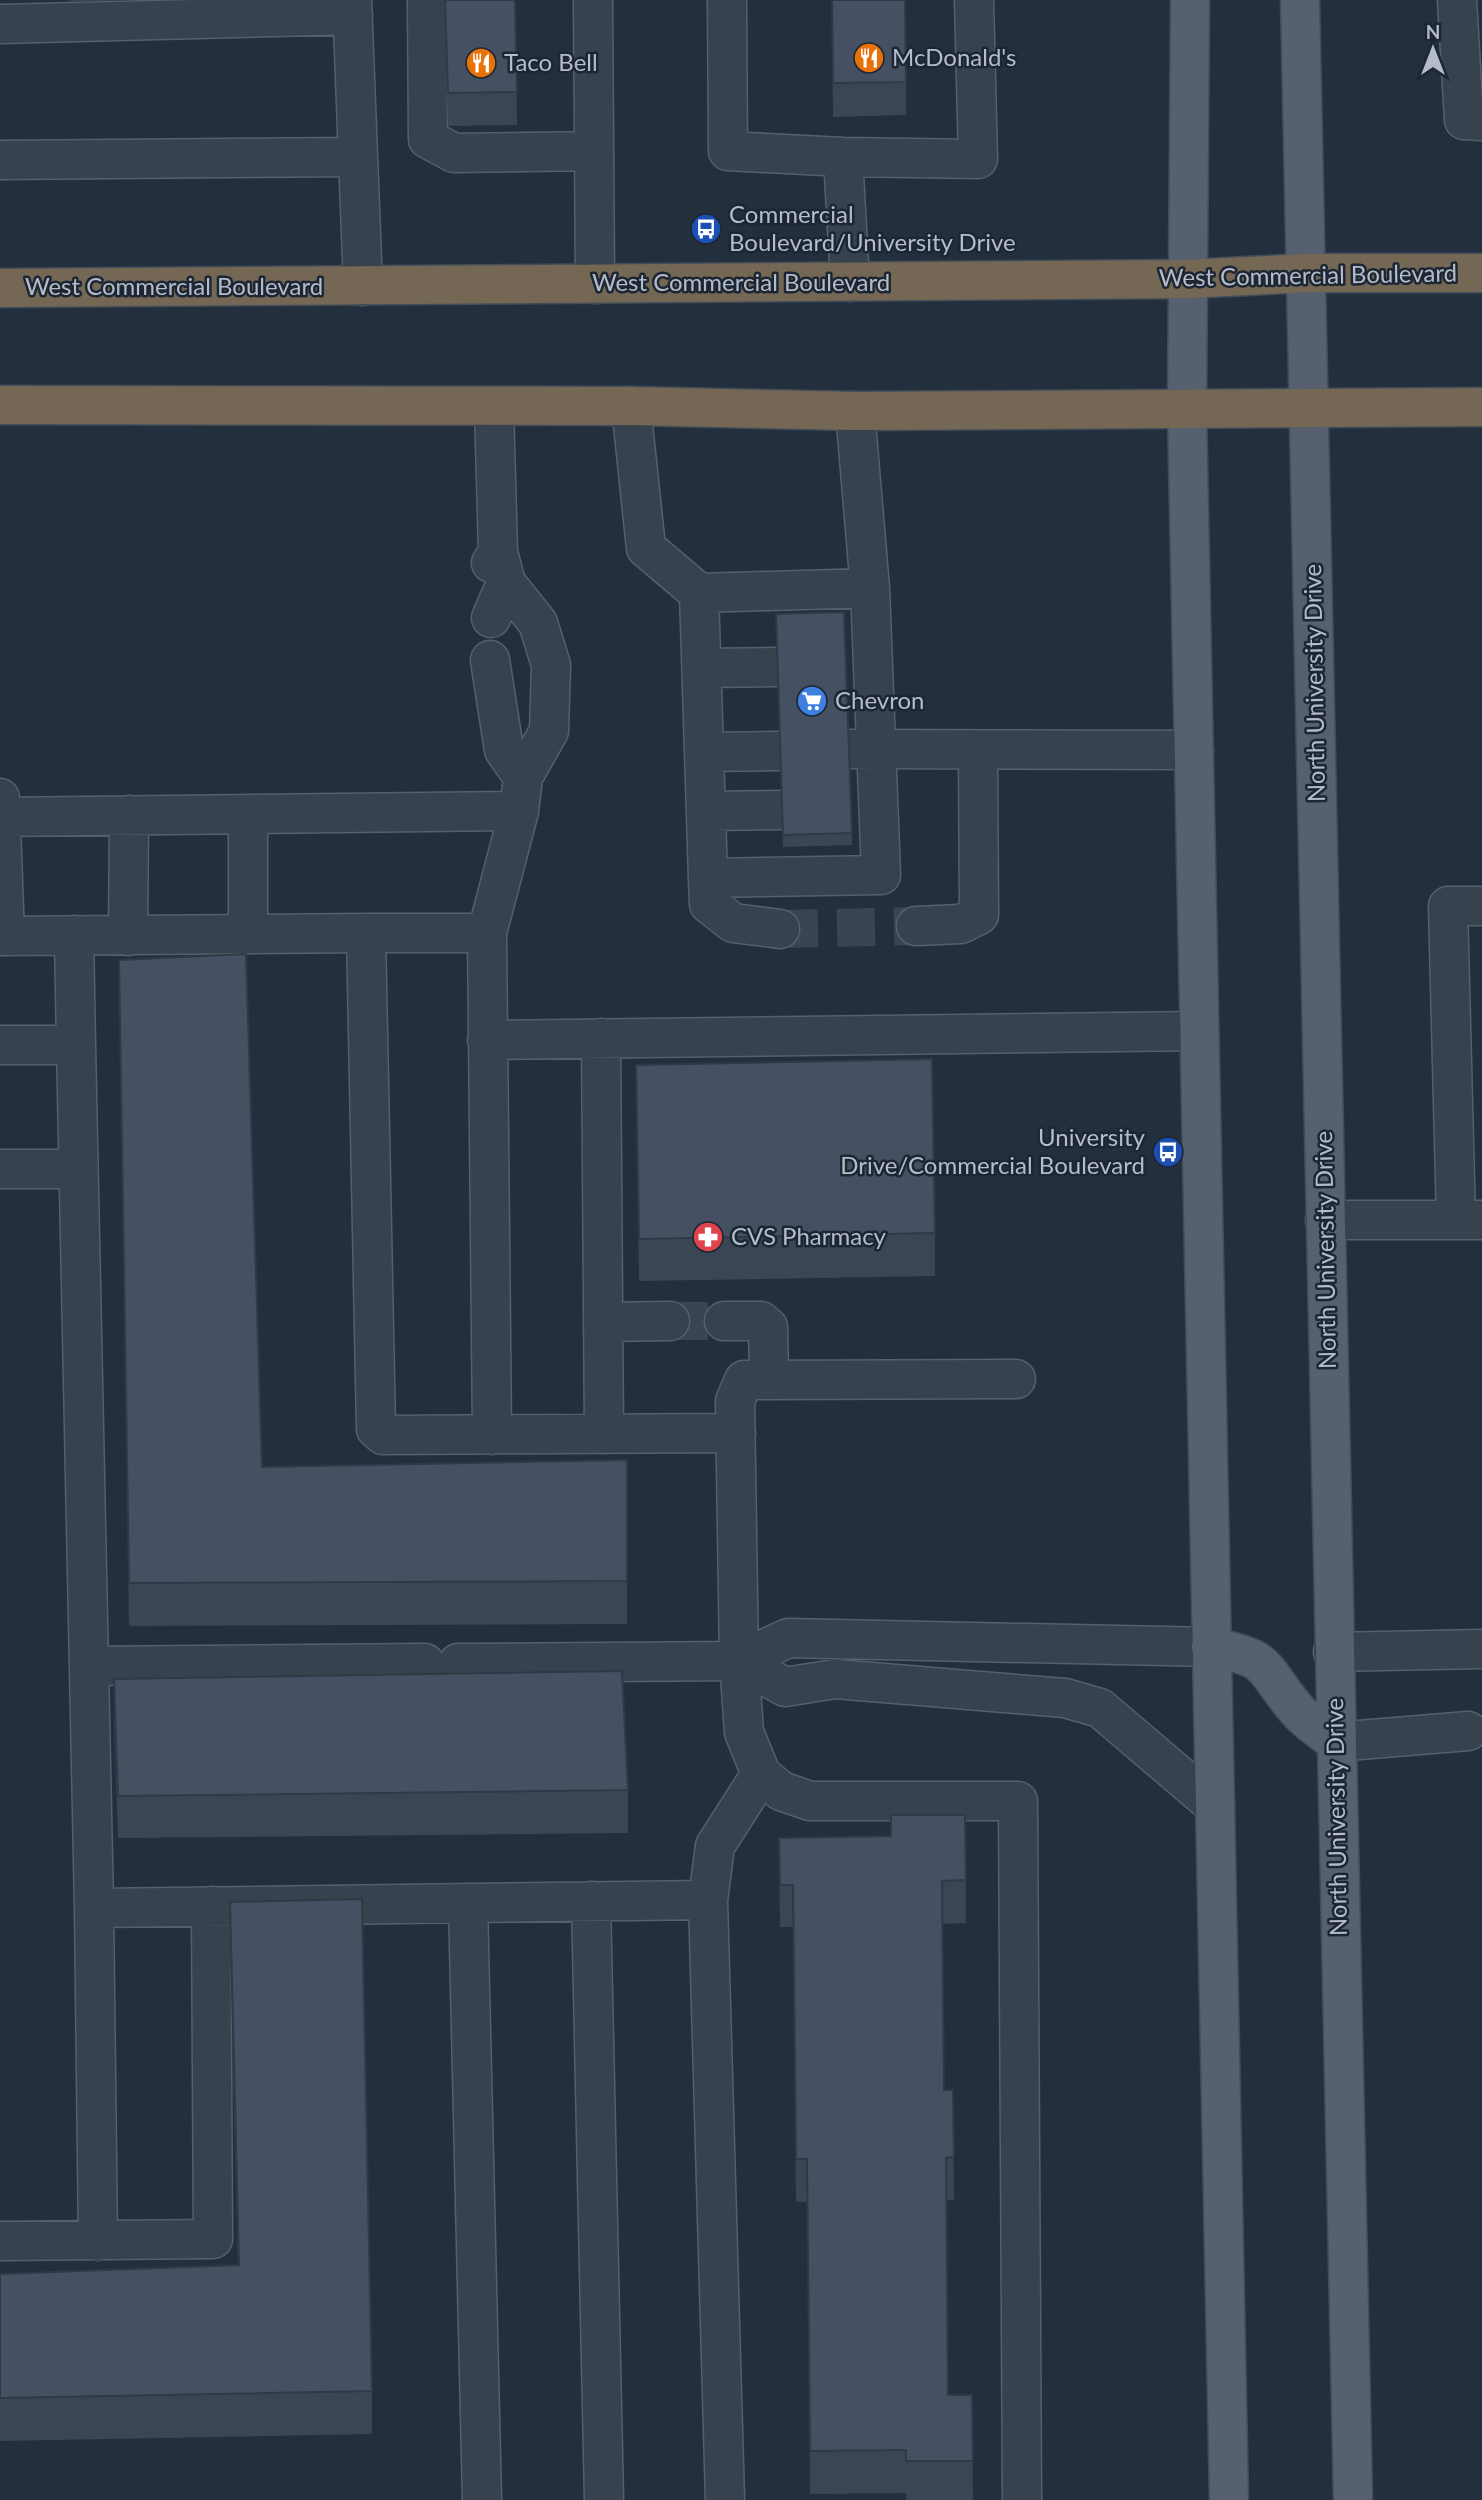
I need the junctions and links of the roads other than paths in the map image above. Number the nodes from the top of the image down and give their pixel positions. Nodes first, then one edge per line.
1 (427, 0) edge
2 (593, 0) edge
3 (727, 0) edge
4 (974, 0) edge
5 (1190, 0) edge
6 (1300, 0) edge
7 (1457, 0) edge
8 (352, 8) edge
9 (0, 24) edge
10 (1482, 121) edge
11 (594, 151) junction
12 (358, 157) junction
13 (843, 157) junction
14 (0, 160) edge
15 (1306, 273) junction
16 (1482, 273) edge
17 (1187, 279) junction
18 (850, 282) junction
19 (594, 284) junction
20 (363, 286) junction
21 (0, 288) edge
22 (0, 405) edge
23 (631, 406) junction
24 (494, 407) junction
25 (1482, 407) edge
26 (1309, 408) junction
27 (855, 411) junction
28 (1188, 411) junction
29 (498, 566) junction
30 (870, 588) junction
31 (699, 593) junction
32 (491, 618) dead end
33 (490, 660) dead end
34 (777, 667) edge
35 (702, 668) junction
36 (862, 750) junction
37 (978, 750) junction
38 (1194, 750) junction
39 (780, 751) edge
40 (704, 752) junction
41 (521, 794) junction
42 (1, 810) edge
43 (782, 810) edge
44 (706, 811) junction
45 (248, 814) junction
46 (128, 815) junction
47 (708, 878) junction
48 (1482, 906) edge
49 (916, 926) tunnel mouth
50 (780, 929) tunnel mouth
51 (366, 933) junction
52 (486, 933) junction
53 (248, 934) junction
54 (74, 935) junction
55 (2, 936) edge
56 (128, 936) junction
57 (1199, 1031) junction
58 (601, 1038) junction
59 (487, 1040) junction
60 (0, 1045) edge
61 (76, 1045) junction
62 (0, 1169) edge
63 (78, 1169) junction
64 (1325, 1220) junction
65 (1469, 1220) edge
66 (670, 1321) tunnel mouth
67 (724, 1321) tunnel mouth
68 (603, 1322) junction
69 (769, 1379) junction
70 (1016, 1379) dead end
71 (736, 1433) junction
72 (604, 1434) junction
73 (492, 1435) junction
74 (1212, 1647) junction
75 (1482, 1649) edge
76 (1333, 1652) junction
77 (739, 1661) junction
78 (89, 1666) junction
79 (1468, 1731) dead end
80 (1335, 1742) junction
81 (761, 1774) junction
82 (1215, 1806) junction
83 (708, 1900) junction
84 (591, 1901) junction
85 (468, 1903) junction
86 (211, 1906) junction
87 (94, 1908) junction
88 (0, 2241) edge
89 (98, 2241) junction
90 (482, 2500) edge
91 (604, 2500) edge
92 (725, 2500) edge
93 (1022, 2500) edge
94 (1229, 2500) edge
95 (1353, 2500) edge

1 - 11 lane
2 - 11 lane
3 - 13 lane
4 - 13 lane
5 - 17 main road
6 - 15 main road, North University Drive
7 - 10 lane
8 - 9 lane
8 - 12 lane
11 - 19 lane
12 - 14 lane
12 - 20 lane
13 - 18 lane
15 - 16 highway, West Commercial Boulevard
15 - 17 highway, West Commercial Boulevard
15 - 26 main road, North University Drive
17 - 18 highway, West Commercial Boulevard
17 - 28 main road
18 - 19 highway, West Commercial Boulevard
19 - 20 highway, West Commercial Boulevard
20 - 21 highway, West Commercial Boulevard
22 - 24 highway
23 - 24 highway
23 - 27 highway
23 - 31 lane
24 - 29 lane
25 - 26 highway
26 - 28 highway
26 - 64 main road, North University Drive
27 - 28 highway
27 - 30 lane
28 - 38 main road
29 - 32 lane
29 - 41 lane
30 - 31 lane
30 - 36 lane
31 - 35 lane
33 - 41 lane
34 - 35 lane
35 - 40 lane
36 - 37 lane
36 - 47 lane
37 - 38 lane
37 - 49 lane
38 - 57 main road
39 - 40 lane
40 - 44 lane
41 - 45 lane
41 - 52 lane
42 - 46 lane
42 - 55 lane
43 - 44 lane
44 - 47 lane
45 - 46 lane
45 - 53 lane
46 - 56 lane
47 - 50 lane
48 - 65 lane
51 - 52 lane
51 - 53 lane
51 - 73 lane
52 - 59 lane
53 - 56 lane
54 - 55 lane
54 - 56 lane
54 - 61 lane
57 - 58 lane
57 - 74 main road
58 - 59 lane
58 - 68 lane
59 - 73 lane
60 - 61 lane
61 - 63 lane
62 - 63 lane
63 - 78 lane
64 - 65 lane
64 - 76 main road, North University Drive
66 - 68 lane
67 - 69 lane
68 - 72 lane
69 - 70 lane
69 - 71 lane
71 - 72 lane
71 - 77 lane
72 - 73 lane
74 - 77 lane
74 - 80 main road
74 - 82 main road
75 - 76 lane
76 - 80 main road, North University Drive
77 - 78 lane
77 - 81 lane
77 - 82 lane
78 - 87 lane
79 - 80 lane
80 - 95 main road, North University Drive
81 - 83 lane
81 - 93 lane
82 - 94 main road
83 - 84 lane
83 - 92 lane
84 - 85 lane
84 - 91 lane
85 - 86 lane
85 - 90 lane
86 - 87 lane
86 - 89 lane
87 - 89 lane
88 - 89 lane

